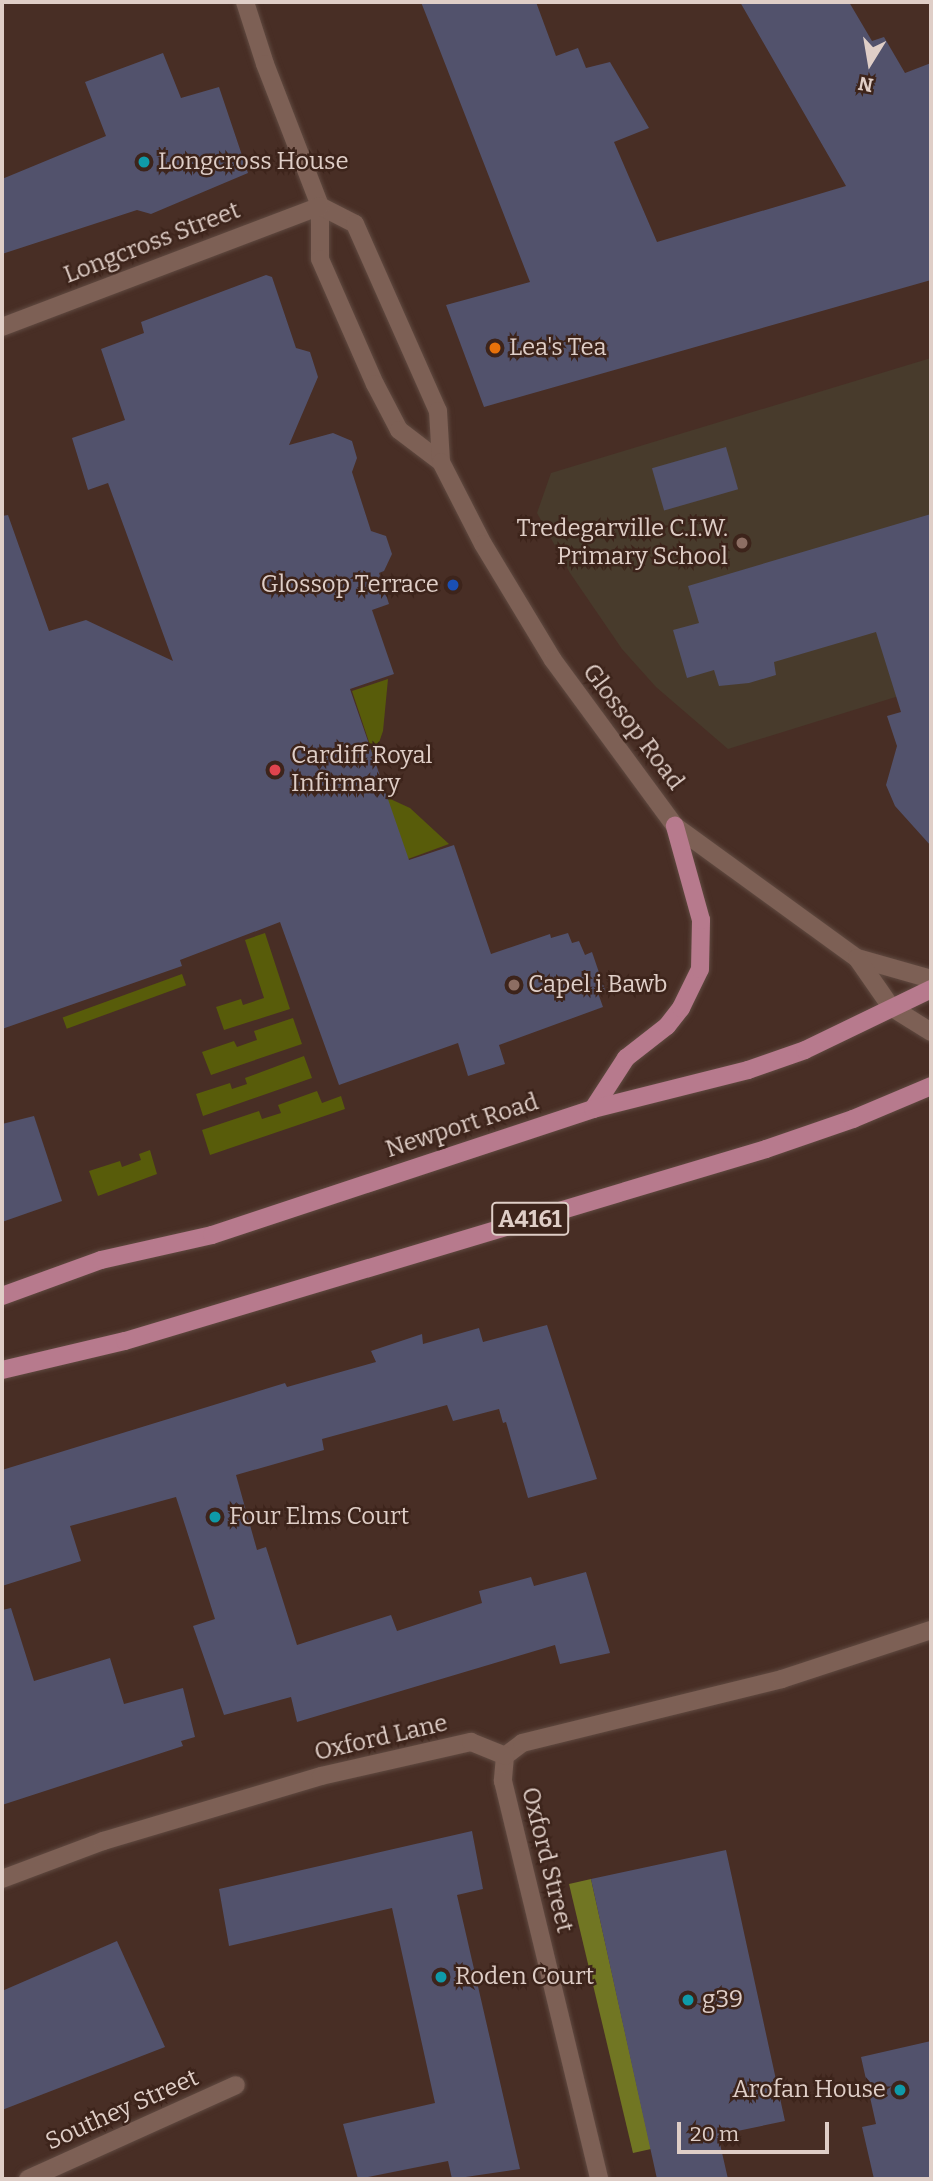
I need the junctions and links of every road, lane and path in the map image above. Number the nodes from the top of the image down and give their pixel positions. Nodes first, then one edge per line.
1 (245, 2) edge
2 (320, 206) junction
3 (2, 327) edge
4 (441, 462) junction
5 (675, 826) junction
6 (857, 958) junction
7 (931, 979) edge
8 (931, 989) edge
9 (891, 1007) junction
10 (931, 1032) edge
11 (931, 1086) edge
12 (593, 1109) junction
13 (2, 1296) edge
14 (2, 1370) edge
15 (931, 1630) edge
16 (505, 1756) junction
17 (2, 1879) edge
18 (236, 2085) dead end
19 (28, 2179) edge
20 (599, 2179) edge

1 - 2 street, Glossop Road
2 - 3 street, Longcross Street
2 - 4 street, Glossop Road
2 - 4 street, Glossop Road
4 - 5 street, Glossop Road
5 - 6 street, Glossop Road
5 - 12 main road
6 - 7 street, Glossop Road
6 - 9 street, Glossop Road
8 - 9 main road, Newport Road
9 - 10 street
9 - 12 main road, Newport Road
11 - 14 main road, A4161
12 - 13 main road, Newport Road
15 - 16 street
16 - 17 street, Oxford Lane
16 - 20 street, Oxford Street
18 - 19 street, Southey Street

